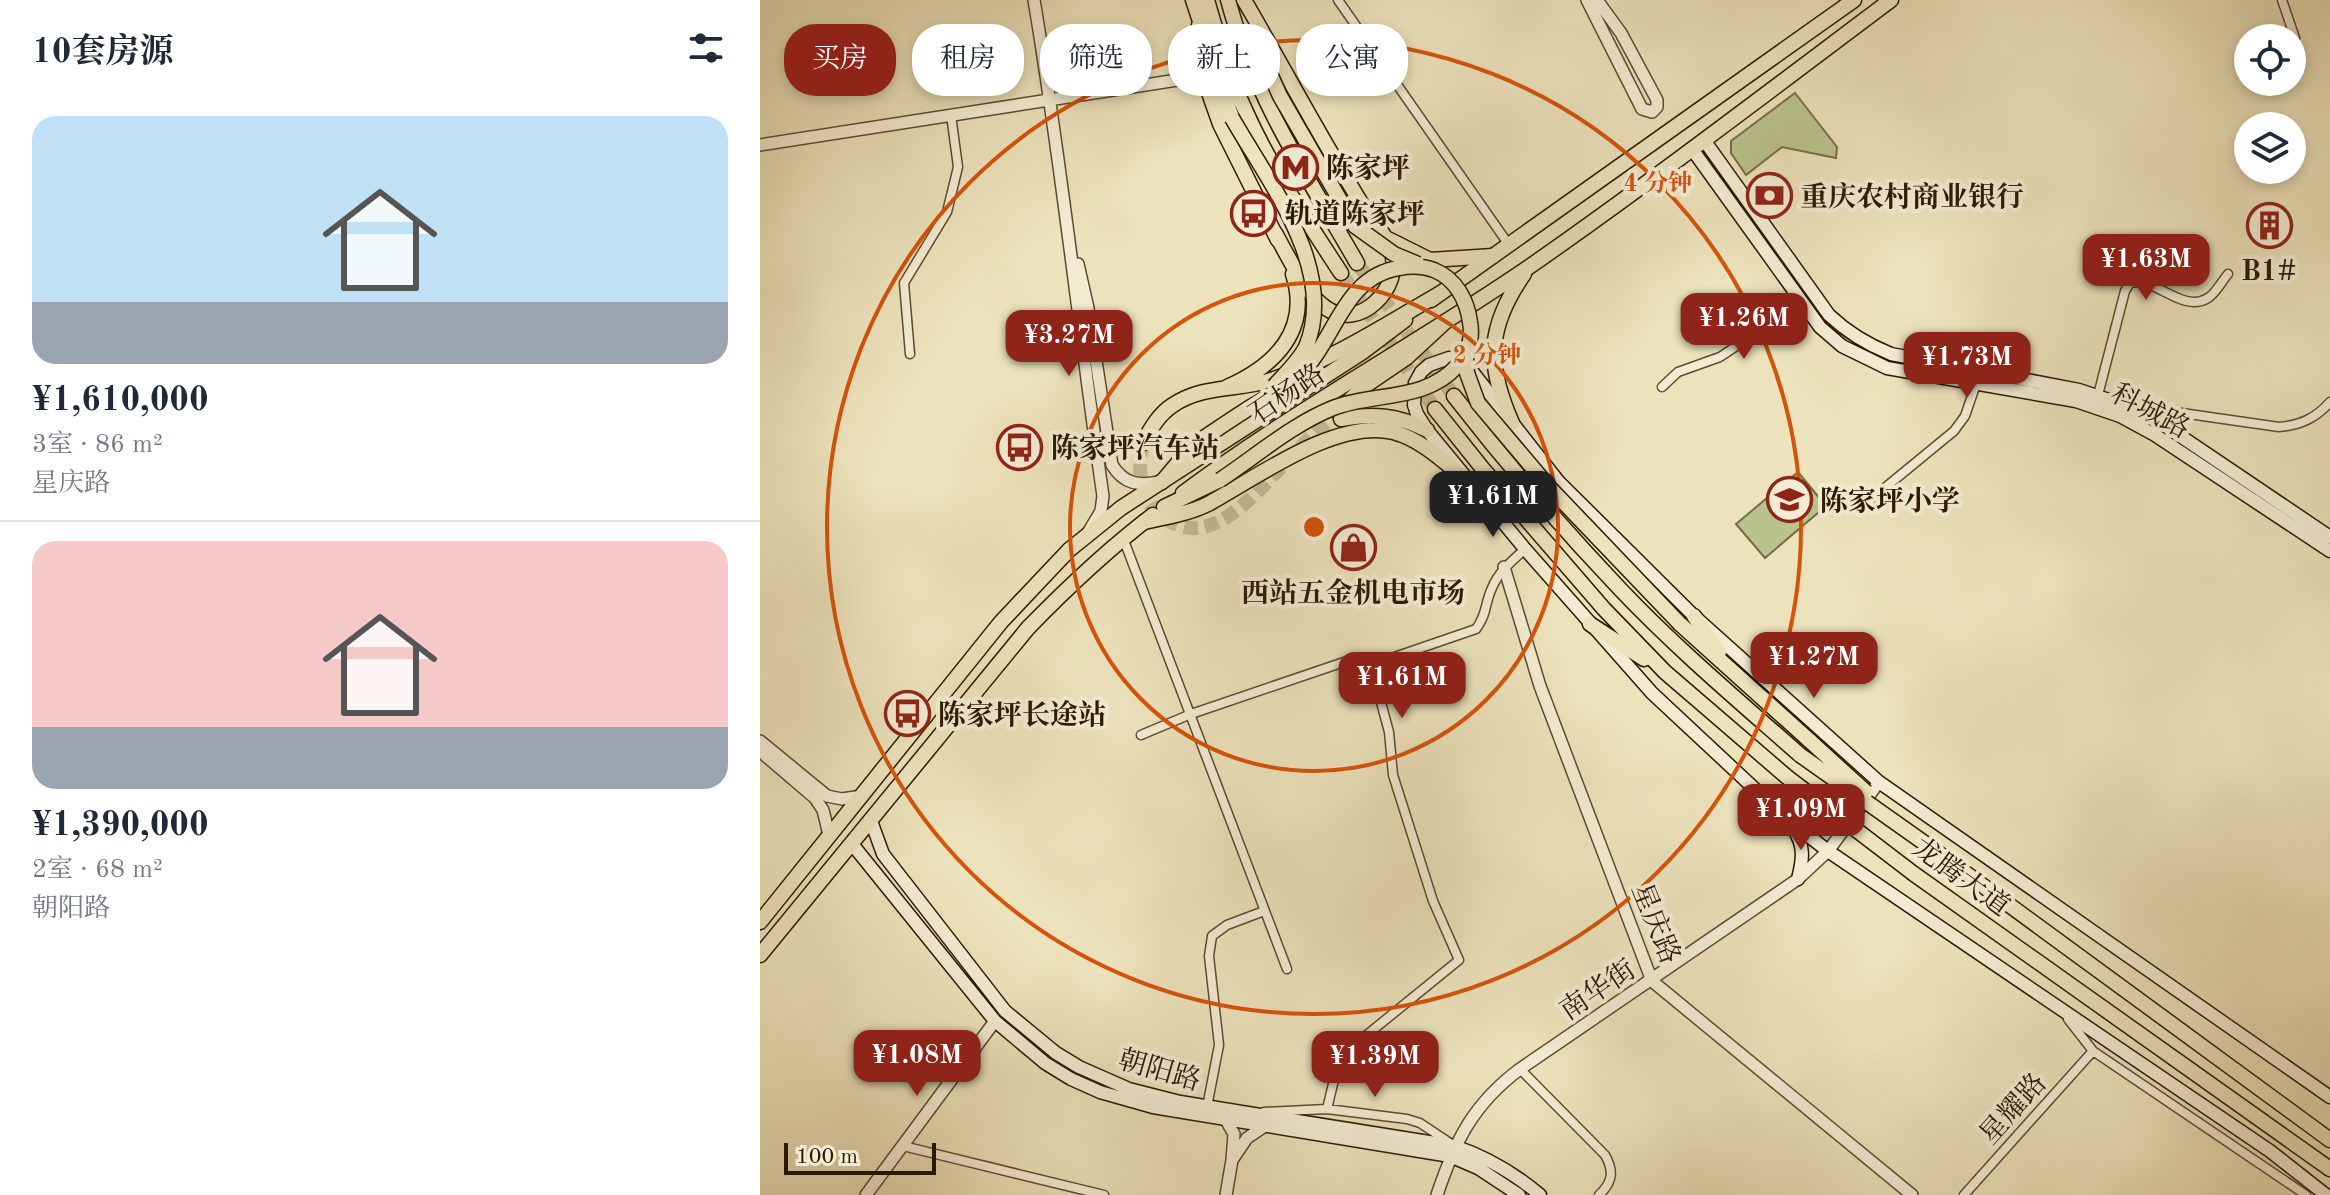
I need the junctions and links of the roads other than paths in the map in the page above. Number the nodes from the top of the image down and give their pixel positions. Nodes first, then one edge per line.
1 (1034, 0) edge
2 (1193, 0) edge
3 (1207, 0) edge
4 (1228, 0) edge
5 (1243, 0) edge
6 (1338, 0) edge
7 (1587, 0) edge
8 (1597, 0) edge
9 (1854, 0) edge
10 (1891, 0) edge
11 (2282, 0) edge
12 (1199, 24) edge
13 (2290, 24) edge
14 (1168, 82) edge
15 (1210, 96) edge
16 (1224, 96) edge
17 (1051, 100) junction
18 (951, 115) junction
19 (1698, 144) junction
20 (760, 145) edge
21 (1069, 225) junction
22 (1275, 233) junction
23 (1388, 239) junction
24 (1509, 245) junction
25 (1493, 256) junction
26 (1357, 263) tunnel mouth
27 (1528, 267) junction
28 (1434, 270) junction
29 (1341, 273) tunnel mouth
30 (2228, 274) dead end
31 (1439, 294) junction
32 (1802, 302) junction
33 (1445, 322) junction
34 (910, 354) dead end
35 (1466, 356) junction
36 (1976, 384) junction
37 (1227, 387) junction
38 (1662, 387) dead end
39 (2098, 395) junction
40 (1454, 396) tunnel mouth
41 (2330, 402) edge
42 (2124, 405) junction
43 (1252, 407) junction
44 (1435, 409) tunnel mouth
45 (1512, 423) junction
46 (1427, 430) junction
47 (1143, 443) tunnel mouth
48 (1162, 482) junction
49 (1469, 482) junction
50 (1164, 507) junction
51 (1859, 509) dead end
52 (1144, 522) junction
53 (1086, 535) junction
54 (2330, 537) edge
55 (1123, 538) junction
56 (1525, 549) junction
57 (2330, 551) edge
58 (1504, 567) junction
59 (1694, 616) junction
60 (1590, 624) junction
61 (1372, 669) junction
62 (1730, 669) junction
63 (1665, 672) junction
64 (1191, 714) junction
65 (1141, 735) dead end
66 (760, 741) edge
67 (760, 751) edge
68 (1879, 782) junction
69 (862, 796) junction
70 (1787, 819) junction
71 (871, 821) junction
72 (1908, 831) junction
73 (829, 835) junction
74 (852, 844) junction
75 (1828, 851) junction
76 (1798, 879) junction
77 (910, 888) junction
78 (896, 898) junction
79 (1264, 911) junction
80 (760, 922) edge
81 (760, 955) edge
82 (1287, 969) dead end
83 (1652, 981) junction
84 (2061, 1008) junction
85 (995, 1021) junction
86 (2093, 1051) junction
87 (1520, 1069) junction
88 (2330, 1097) edge
89 (1207, 1107) junction
90 (1327, 1109) junction
91 (1243, 1113) junction
92 (1226, 1120) junction
93 (1265, 1126) junction
94 (2330, 1140) edge
95 (903, 1146) junction
96 (1234, 1151) junction
97 (1452, 1151) junction
98 (2330, 1169) edge
99 (866, 1195) edge
100 (1104, 1195) edge
101 (1226, 1195) edge
102 (1437, 1195) edge
103 (1519, 1195) edge
104 (1540, 1195) edge
105 (1599, 1195) edge
106 (1912, 1195) edge
107 (1964, 1195) edge
108 (2306, 1195) edge
109 (2326, 1195) edge

1 - 17 street
2 - 12 main road
3 - 29 main road
4 - 26 main road
5 - 23 main road
5 - 28 main road, bridge
6 - 24 street
7 - 8 street
9 - 24 main road, 石杨路
10 - 19 main road, 石杨路
11 - 13 street
14 - 17 street
15 - 22 main road
16 - 43 main road, bridge
17 - 18 street
17 - 21 street
18 - 20 street
18 - 34 street
19 - 27 main road, 石杨路
19 - 32 main road, 科城路
19 - 39 main road, 科城路
21 - 48 street
21 - 53 street
22 - 23 main road
22 - 37 main road
23 - 25 main road
24 - 25 main road, 石杨路
25 - 31 main road, 石杨路
27 - 33 main road, 石杨路
27 - 45 main road
28 - 35 main road, bridge
28 - 43 main road, bridge
30 - 39 street
31 - 37 main road
31 - 48 main road, 石杨路
32 - 36 main road, 科城路
32 - 38 street
33 - 46 main road
33 - 50 main road, 石杨路
35 - 50 main road, bridge
35 - 62 main road, bridge
36 - 51 street
36 - 57 main road, 科城路
37 - 47 main road
39 - 42 main road, 科城路
40 - 72 main road, 龙腾大道, bridge
41 - 42 street
42 - 54 main road, 科城路
43 - 48 main road, bridge
44 - 63 main road, 龙腾大道
45 - 46 main road
45 - 59 main road
46 - 49 main road
48 - 53 main road, 石杨路
49 - 52 main road
49 - 56 main road
50 - 52 main road, 石杨路
52 - 55 main road, 石杨路
53 - 69 main road, 石杨路
55 - 64 street
55 - 71 main road, 石杨路
56 - 58 street
56 - 60 main road
58 - 61 street
58 - 83 street, 星庆路
59 - 62 main road
59 - 68 main road
60 - 63 main road
60 - 70 main road
61 - 64 street
61 - 90 street
62 - 72 main road, bridge
63 - 98 main road, 龙腾大道, bridge
64 - 65 street
64 - 79 street
66 - 69 street
67 - 73 street
68 - 75 street, 南华街
68 - 88 main road
69 - 73 main road, 石杨路
70 - 75 main road
70 - 76 main road
71 - 74 main road, 石杨路
71 - 77 main road, 朝阳路
72 - 94 main road, 龙腾大道, bridge
73 - 80 main road, 石杨路
74 - 78 main road, 朝阳路
74 - 81 main road, 石杨路
75 - 76 street, 南华街
75 - 84 main road
76 - 83 street, 南华街
77 - 78 main road
77 - 89 main road, 朝阳路
78 - 85 main road, 朝阳路
79 - 82 street
79 - 89 street
83 - 87 street, 南华街
83 - 106 street, 星庆路
84 - 86 street
84 - 109 main road
85 - 92 main road, 朝阳路
85 - 95 street
86 - 107 street, 星耀路
86 - 108 street
87 - 97 street, 南华街
87 - 105 street
89 - 91 main road, 朝阳路
90 - 91 street
90 - 97 street
91 - 97 main road, 朝阳路
92 - 93 main road, 朝阳路
92 - 96 street
93 - 96 street
93 - 97 main road, 朝阳路
95 - 99 street
95 - 100 street
96 - 101 street
97 - 102 street, 南华街
97 - 103 main road, 朝阳路
97 - 104 main road, 朝阳路

